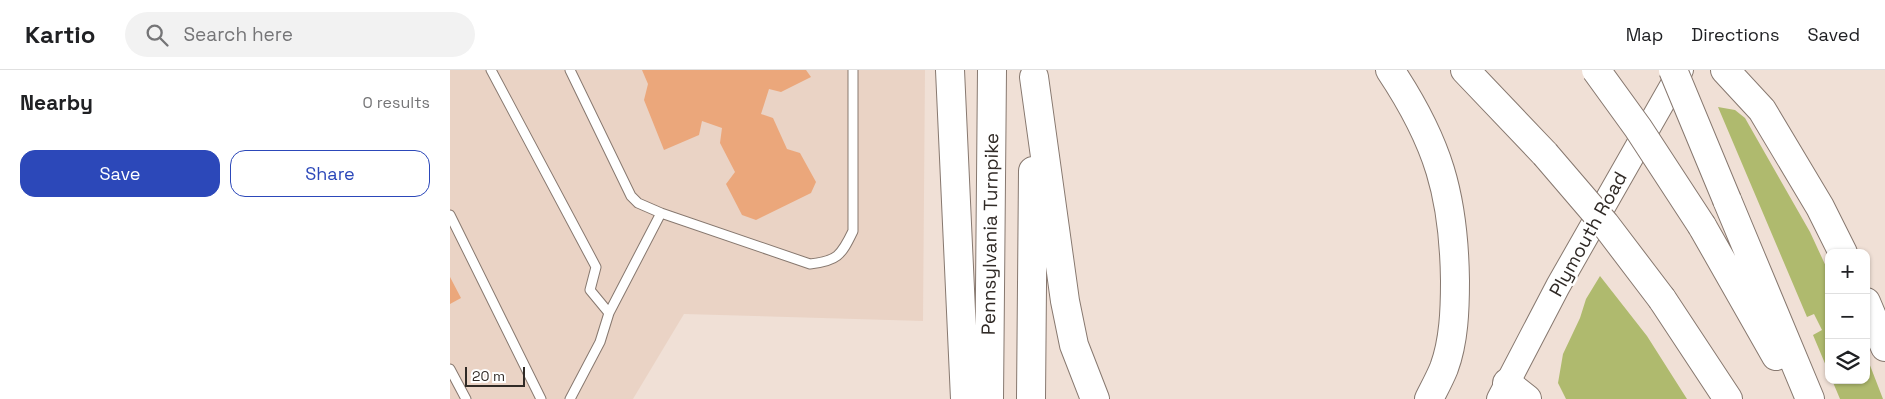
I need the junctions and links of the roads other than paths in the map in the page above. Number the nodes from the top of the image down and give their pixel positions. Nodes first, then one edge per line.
1 (491, 70) edge
2 (570, 70) edge
3 (853, 70) edge
4 (950, 70) edge
5 (992, 70) edge
6 (1390, 70) edge
7 (1465, 70) edge
8 (1596, 70) edge
9 (1674, 70) edge
10 (1681, 70) edge
11 (1725, 70) edge
12 (1034, 73) edge
13 (661, 213) junction
14 (450, 216) edge
15 (1841, 249) edge
16 (1870, 312) edge
17 (609, 313) junction
18 (1885, 348) edge
19 (450, 369) edge
20 (1511, 394) edge
21 (466, 399) edge
22 (541, 399) edge
23 (570, 399) edge
24 (965, 399) edge
25 (988, 399) edge
26 (1031, 399) edge
27 (1095, 399) edge
28 (1429, 399) edge
29 (1728, 399) edge
30 (1801, 399) edge
31 (1810, 399) edge

1 - 17 lane
2 - 13 lane
3 - 13 lane
4 - 24 highway
5 - 25 highway, Pennsylvania Turnpike
6 - 28 highway
7 - 29 highway, bridge
8 - 30 highway, bridge
9 - 31 highway, bridge
10 - 20 main road, Plymouth Road
11 - 15 highway
12 - 26 highway
12 - 27 highway
13 - 17 lane
14 - 22 lane
16 - 18 highway
17 - 23 lane
19 - 21 lane

